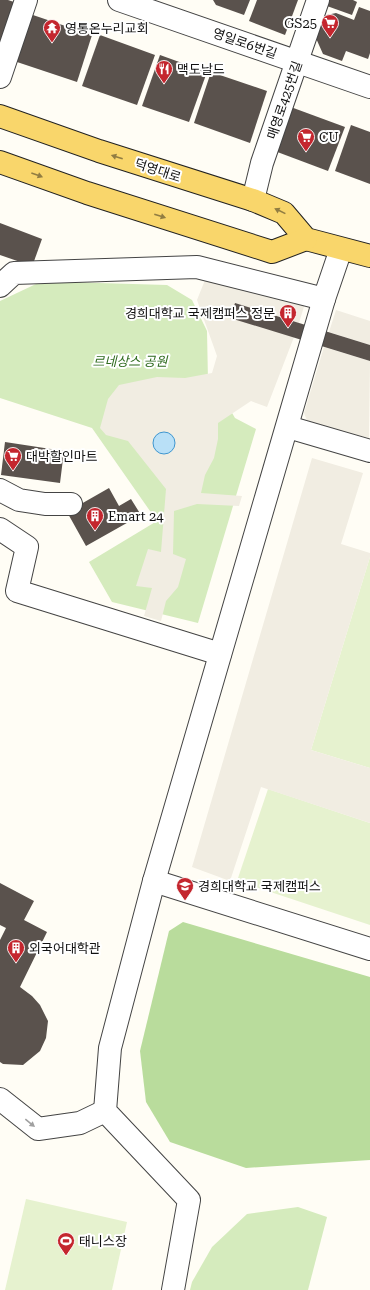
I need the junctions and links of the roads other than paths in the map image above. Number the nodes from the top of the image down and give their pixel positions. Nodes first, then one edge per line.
1 (26, 0) edge
2 (119, 0) edge
3 (318, 0) edge
4 (297, 62) junction
5 (0, 77) edge
6 (370, 87) edge
7 (0, 116) edge
8 (0, 162) edge
9 (253, 200) junction
10 (306, 239) junction
11 (340, 249) junction
12 (370, 256) edge
13 (0, 286) edge
14 (324, 299) junction
15 (288, 427) junction
16 (370, 451) edge
17 (0, 490) edge
18 (71, 504) dead end
19 (0, 529) edge
20 (220, 654) junction
21 (154, 881) junction
22 (370, 949) edge
23 (0, 1099) edge
24 (105, 1111) junction
25 (173, 1290) edge

1 - 5 street
2 - 4 street, 영일로6번길
3 - 4 street, 매영로425번길
4 - 6 street, 영일로6번길
4 - 9 street, 매영로425번길
9 -> 7 main road, 덕영대로
8 -> 10 main road
10 -> 9 main road, 덕영대로
10 - 11 main road
11 - 12 main road
11 - 14 street
13 - 14 street
14 - 15 street
15 - 16 street
15 - 20 street
17 - 18 street
19 - 20 street
20 - 21 street
21 - 22 street
21 - 24 street
23 -> 24 street
24 - 25 street

